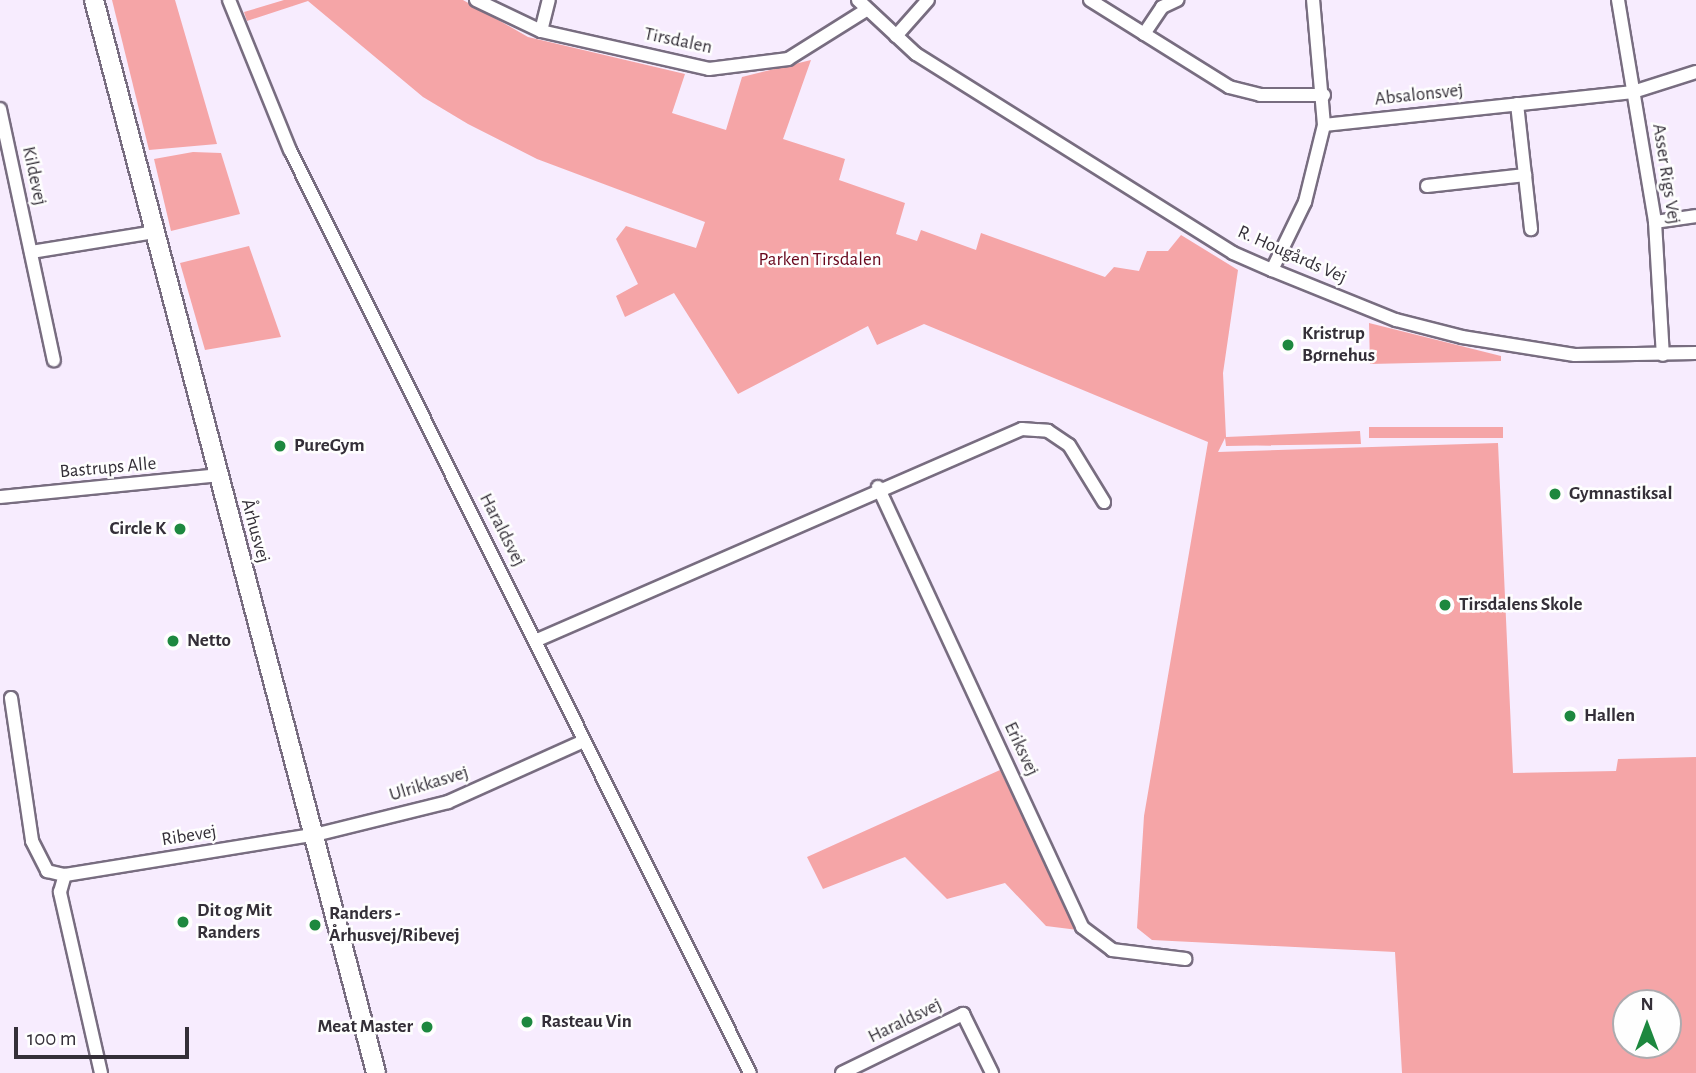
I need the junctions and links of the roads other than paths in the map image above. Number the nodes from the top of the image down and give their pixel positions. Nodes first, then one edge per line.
1 (94, 0) edge
2 (229, 0) edge
3 (476, 0) edge
4 (549, 0) edge
5 (928, 0) edge
6 (1090, 0) edge
7 (1177, 0) edge
8 (1313, 0) edge
9 (1618, 0) edge
10 (862, 5) edge
11 (541, 31) junction
12 (1144, 34) junction
13 (896, 36) junction
14 (1696, 72) edge
15 (1633, 92) junction
16 (1324, 95) junction
17 (1517, 104) junction
18 (0, 109) edge
19 (1324, 124) junction
20 (1525, 175) junction
21 (1427, 186) dead end
22 (1696, 216) edge
23 (1655, 222) junction
24 (1531, 229) dead end
25 (154, 232) junction
26 (31, 252) junction
27 (1272, 270) junction
28 (1696, 353) edge
29 (1663, 355) junction
30 (54, 360) dead end
31 (219, 475) junction
32 (878, 487) junction
33 (0, 497) edge
34 (1104, 502) dead end
35 (535, 641) junction
36 (11, 698) dead end
37 (584, 741) junction
38 (318, 834) junction
39 (65, 875) junction
40 (1185, 959) dead end
41 (101, 1073) edge
42 (376, 1073) edge
43 (750, 1073) edge
44 (842, 1073) edge
45 (992, 1073) edge

1 - 25 main road, Århusvej
2 - 35 street, Haraldsvej
3 - 11 street, Tirsdalen
4 - 11 street
5 - 13 street
6 - 12 street
7 - 12 street
8 - 16 street
9 - 15 street, Asser Rigs Vej
10 - 11 street, Tirsdalen
10 - 13 street, R. Hougårds Vej
12 - 16 street
13 - 27 street, R. Hougårds Vej
14 - 15 street, Absalonsvej
15 - 17 street, Absalonsvej
15 - 23 street, Asser Rigs Vej
16 - 19 street
17 - 19 street, Absalonsvej
17 - 20 street
18 - 26 street, Kildevej
19 - 27 street
20 - 21 street
20 - 24 street
22 - 23 street
23 - 29 street, Asser Rigs Vej
25 - 26 street
25 - 31 main road, Århusvej
26 - 30 street, Kildevej
27 - 29 street, R. Hougårds Vej
28 - 29 street, R. Hougårds Vej
31 - 33 street, Bastrups Alle
31 - 38 main road, Århusvej
32 - 34 street
32 - 35 street
32 - 40 street, Eriksvej
35 - 37 street, Haraldsvej
36 - 39 street
37 - 38 street, Ulrikkasvej
37 - 43 street, Haraldsvej
38 - 39 street, Ribevej
38 - 42 main road, Århusvej
39 - 41 street
44 - 45 street, Haraldsvej

